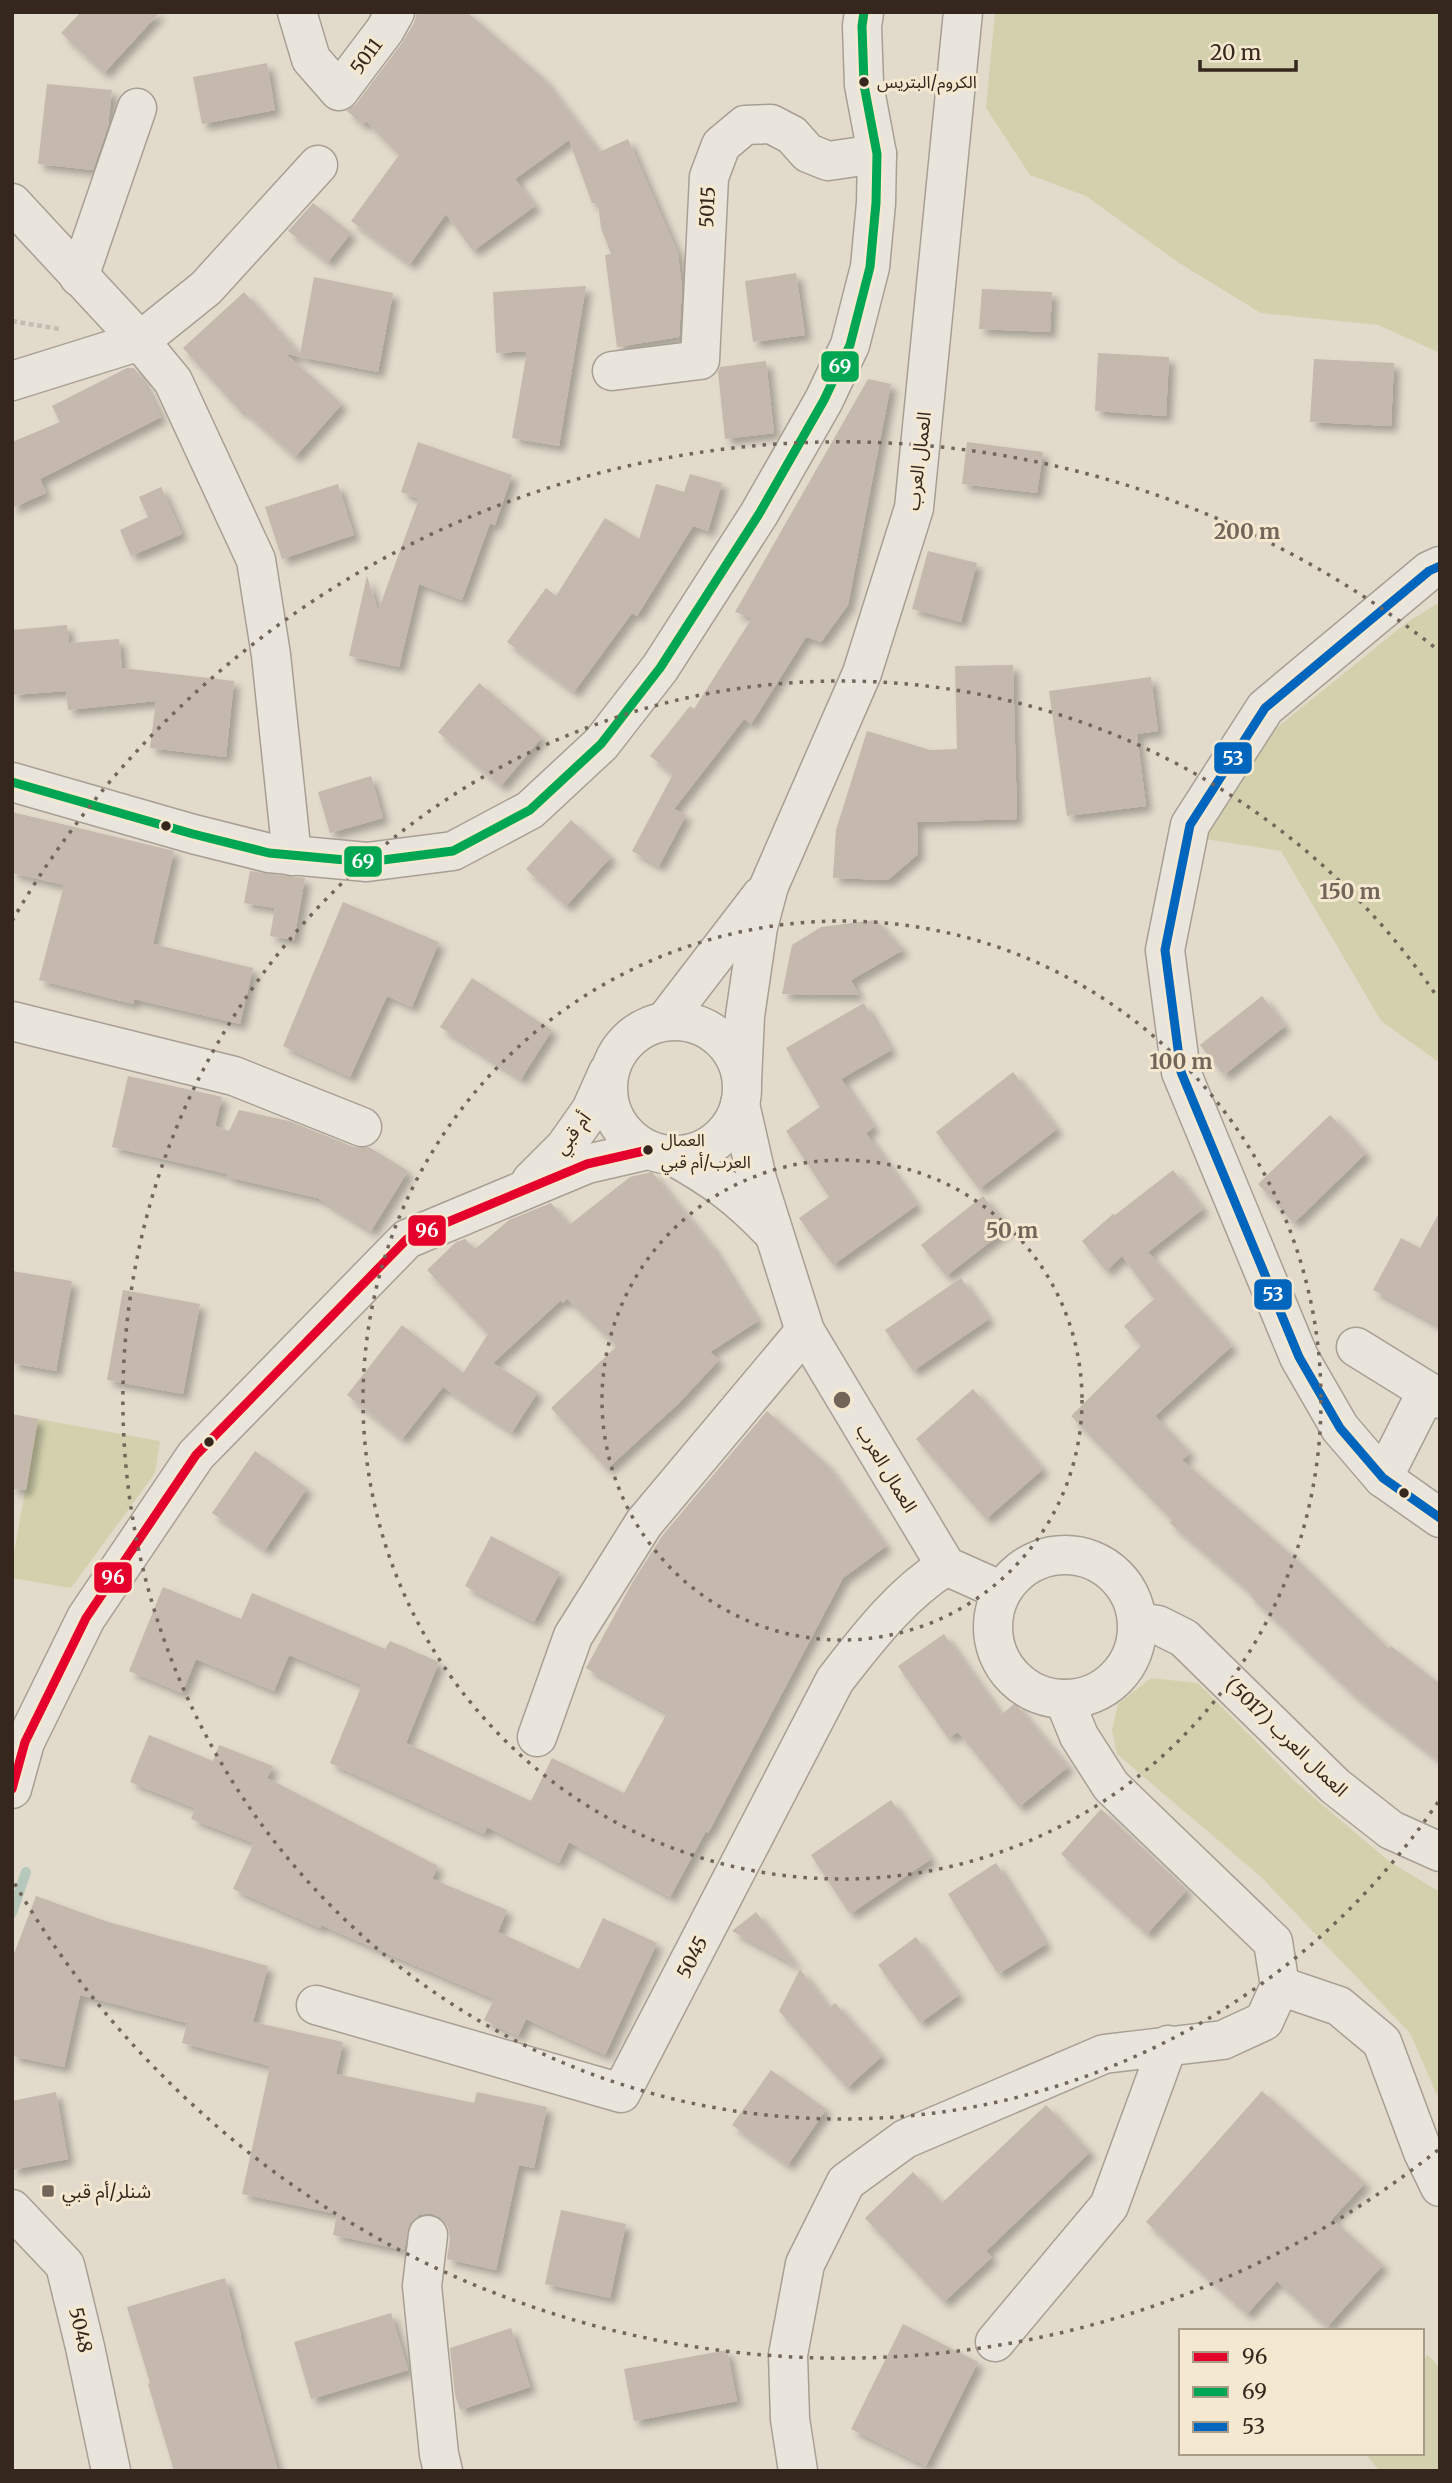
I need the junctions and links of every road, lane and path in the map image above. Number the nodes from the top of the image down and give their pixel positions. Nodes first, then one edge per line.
1 (297, 12) edge
2 (395, 12) edge
3 (864, 12) edge
4 (963, 12) edge
5 (137, 108) dead end
6 (877, 154) junction
7 (318, 165) dead end
8 (12, 203) edge
9 (79, 278) junction
10 (140, 341) junction
11 (612, 371) dead end
12 (12, 381) edge
13 (1440, 566) edge
14 (12, 782) edge
15 (292, 856) junction
16 (769, 886) junction
17 (665, 1020) junction
18 (12, 1021) edge
19 (613, 1060) junction
20 (741, 1093) junction
21 (362, 1127) dead end
22 (659, 1153) junction
23 (517, 1195) junction
24 (776, 1236) junction
25 (805, 1331) junction
26 (1356, 1347) dead end
27 (1433, 1395) edge
28 (1383, 1478) junction
29 (1440, 1518) edge
30 (946, 1566) junction
31 (1002, 1591) junction
32 (1138, 1622) junction
33 (1064, 1699) junction
34 (537, 1737) dead end
35 (19, 1743) edge
36 (12, 1789) edge
37 (1440, 1852) edge
38 (1280, 1986) junction
39 (316, 2005) dead end
40 (1168, 2045) junction
41 (1440, 2187) edge
42 (12, 2209) edge
43 (428, 2235) dead end
44 (995, 2342) dead end
45 (111, 2471) edge
46 (443, 2471) edge
47 (798, 2471) edge

1 - 2 street, 5011
3 - 6 street
4 - 16 street, العمال العرب
5 - 9 street
6 - 11 street, 5015
6 - 15 street
7 - 10 street
8 - 9 street
9 - 10 street
10 - 12 street
10 - 15 street
13 - 28 street
14 - 15 street
16 - 17 street, العمال العرب
16 - 20 street, العمال العرب
17 - 19 street
17 - 20 street
18 - 21 street
19 - 22 street
19 - 23 street, أم قبي
20 - 22 street
20 - 24 street, العمال العرب
22 - 23 street, أم قبي
22 - 24 street, العمال العرب
23 - 35 street, أم قبي
24 - 25 street, العمال العرب
25 - 30 street, العمال العرب
25 - 34 street
26 - 27 street
27 - 28 street
28 - 29 street
30 - 31 street
30 - 39 street, 5045
31 - 32 street
31 - 33 street
32 - 33 street
32 - 37 street, العمال العرب (5017)
33 - 38 street
35 - 36 street, أم قبي
38 - 40 street
38 - 41 street
40 - 44 street
40 - 47 street
42 - 45 street, 5048
43 - 46 street

